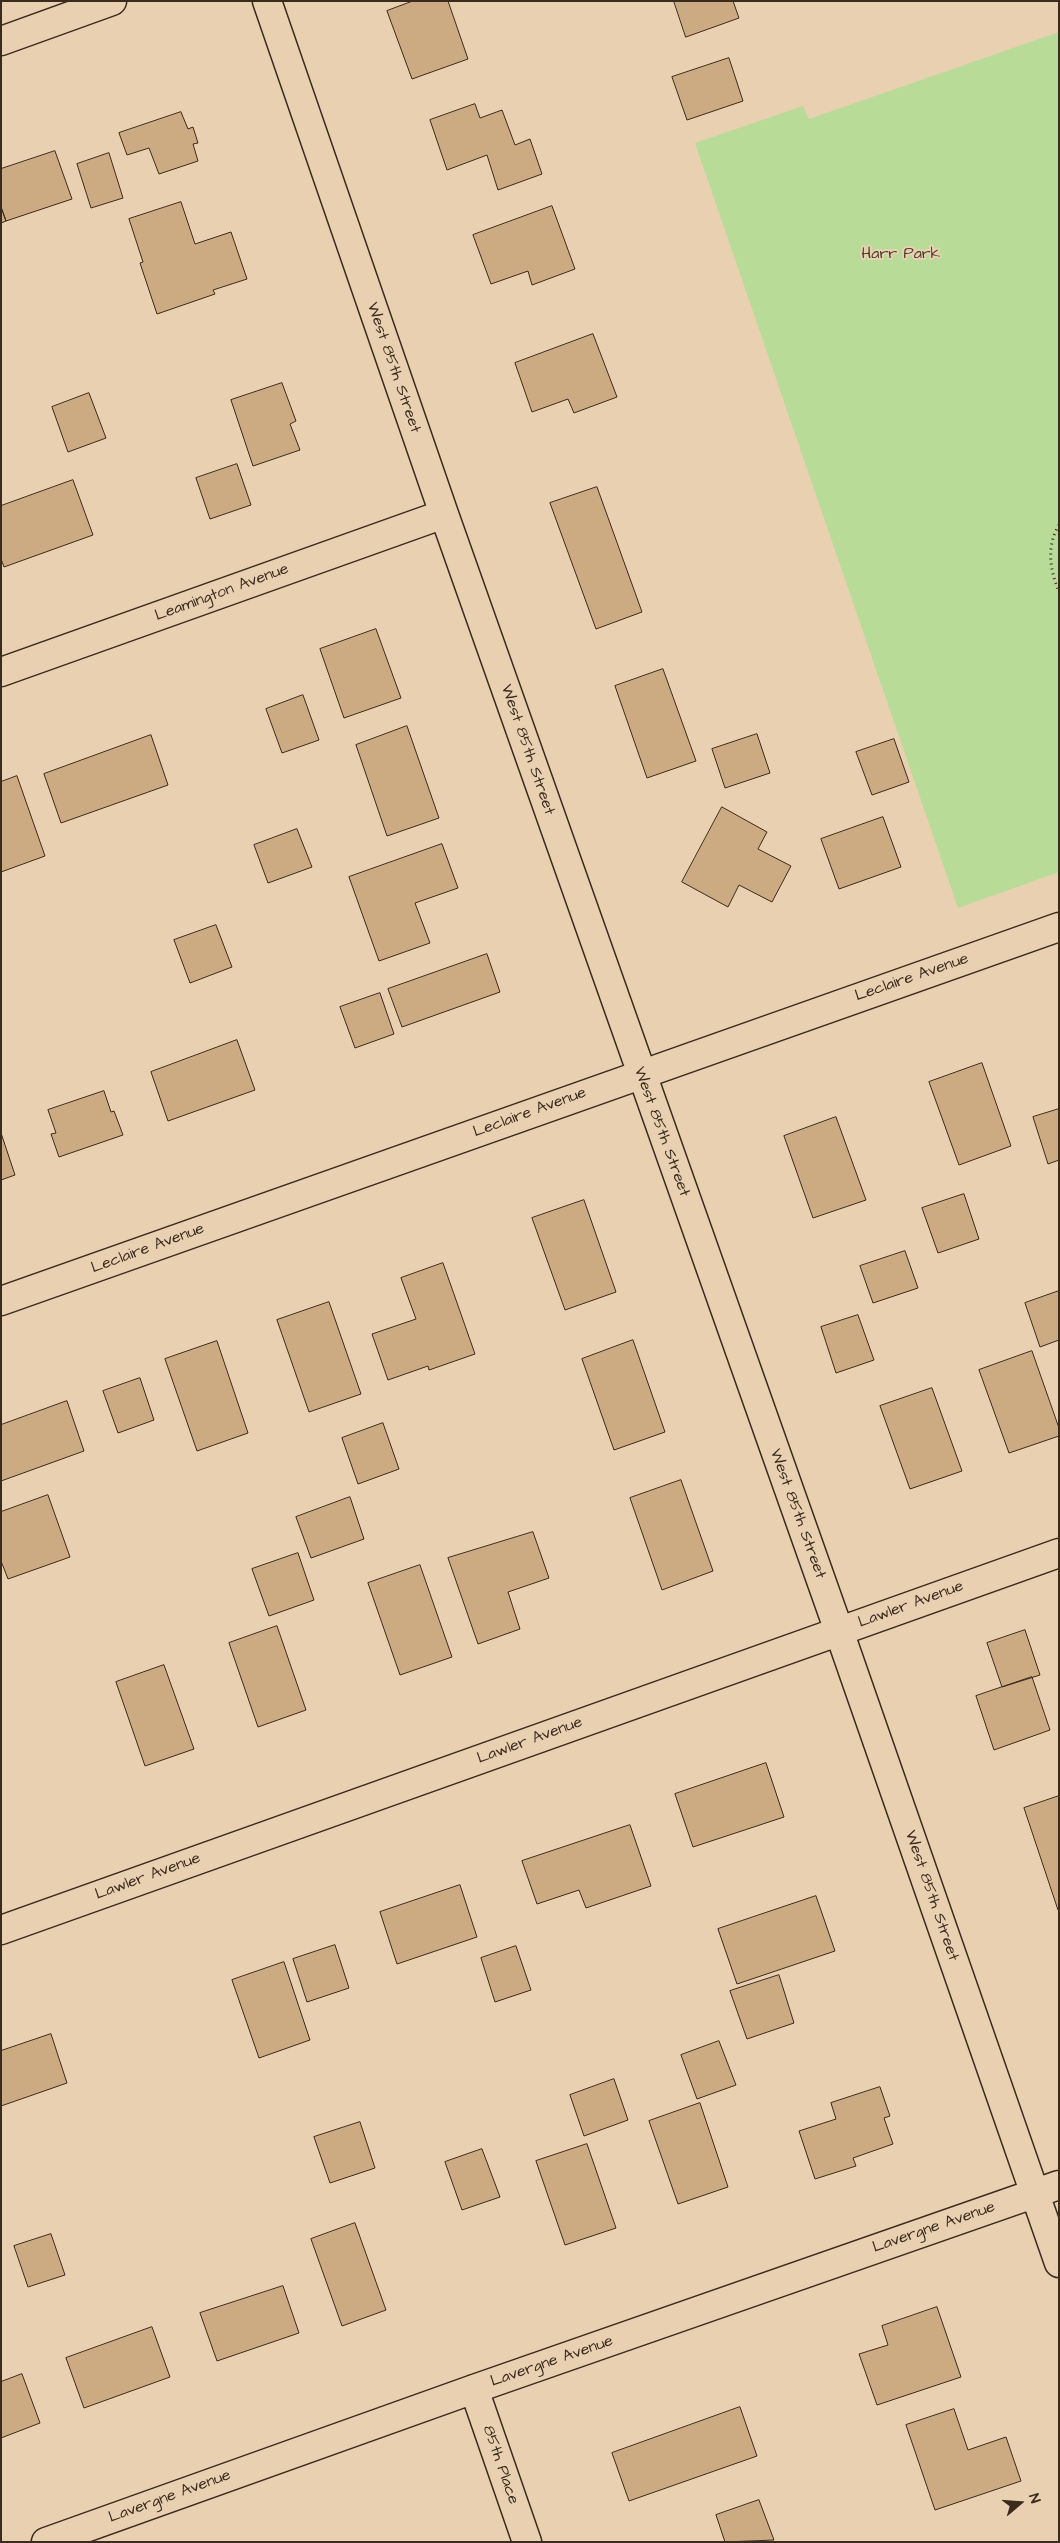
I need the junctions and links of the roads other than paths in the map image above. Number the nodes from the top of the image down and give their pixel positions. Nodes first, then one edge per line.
1 (112, 1) edge
2 (267, 1) edge
3 (1, 41) edge
4 (444, 514) junction
5 (1, 672) edge
6 (1059, 927) edge
7 (640, 1074) junction
8 (1, 1301) edge
9 (1059, 1553) edge
10 (839, 1631) junction
11 (1, 1930) edge
12 (1047, 2189) edge
13 (1059, 2263) edge
14 (474, 2389) junction
15 (46, 2542) edge
16 (527, 2542) edge

1 - 3 street
2 - 4 street, West 85th Street
4 - 5 street, Leamington Avenue
4 - 7 street, West 85th Street
6 - 7 street, Leclaire Avenue
7 - 8 street, Leclaire Avenue
7 - 10 street, West 85th Street
9 - 10 street, Lawler Avenue
10 - 11 street, Lawler Avenue
10 - 12 street, West 85th Street
12 - 13 street, West 85th Street
12 - 14 street, Lavergne Avenue
14 - 15 street, Lavergne Avenue
14 - 16 street, 85th Place

